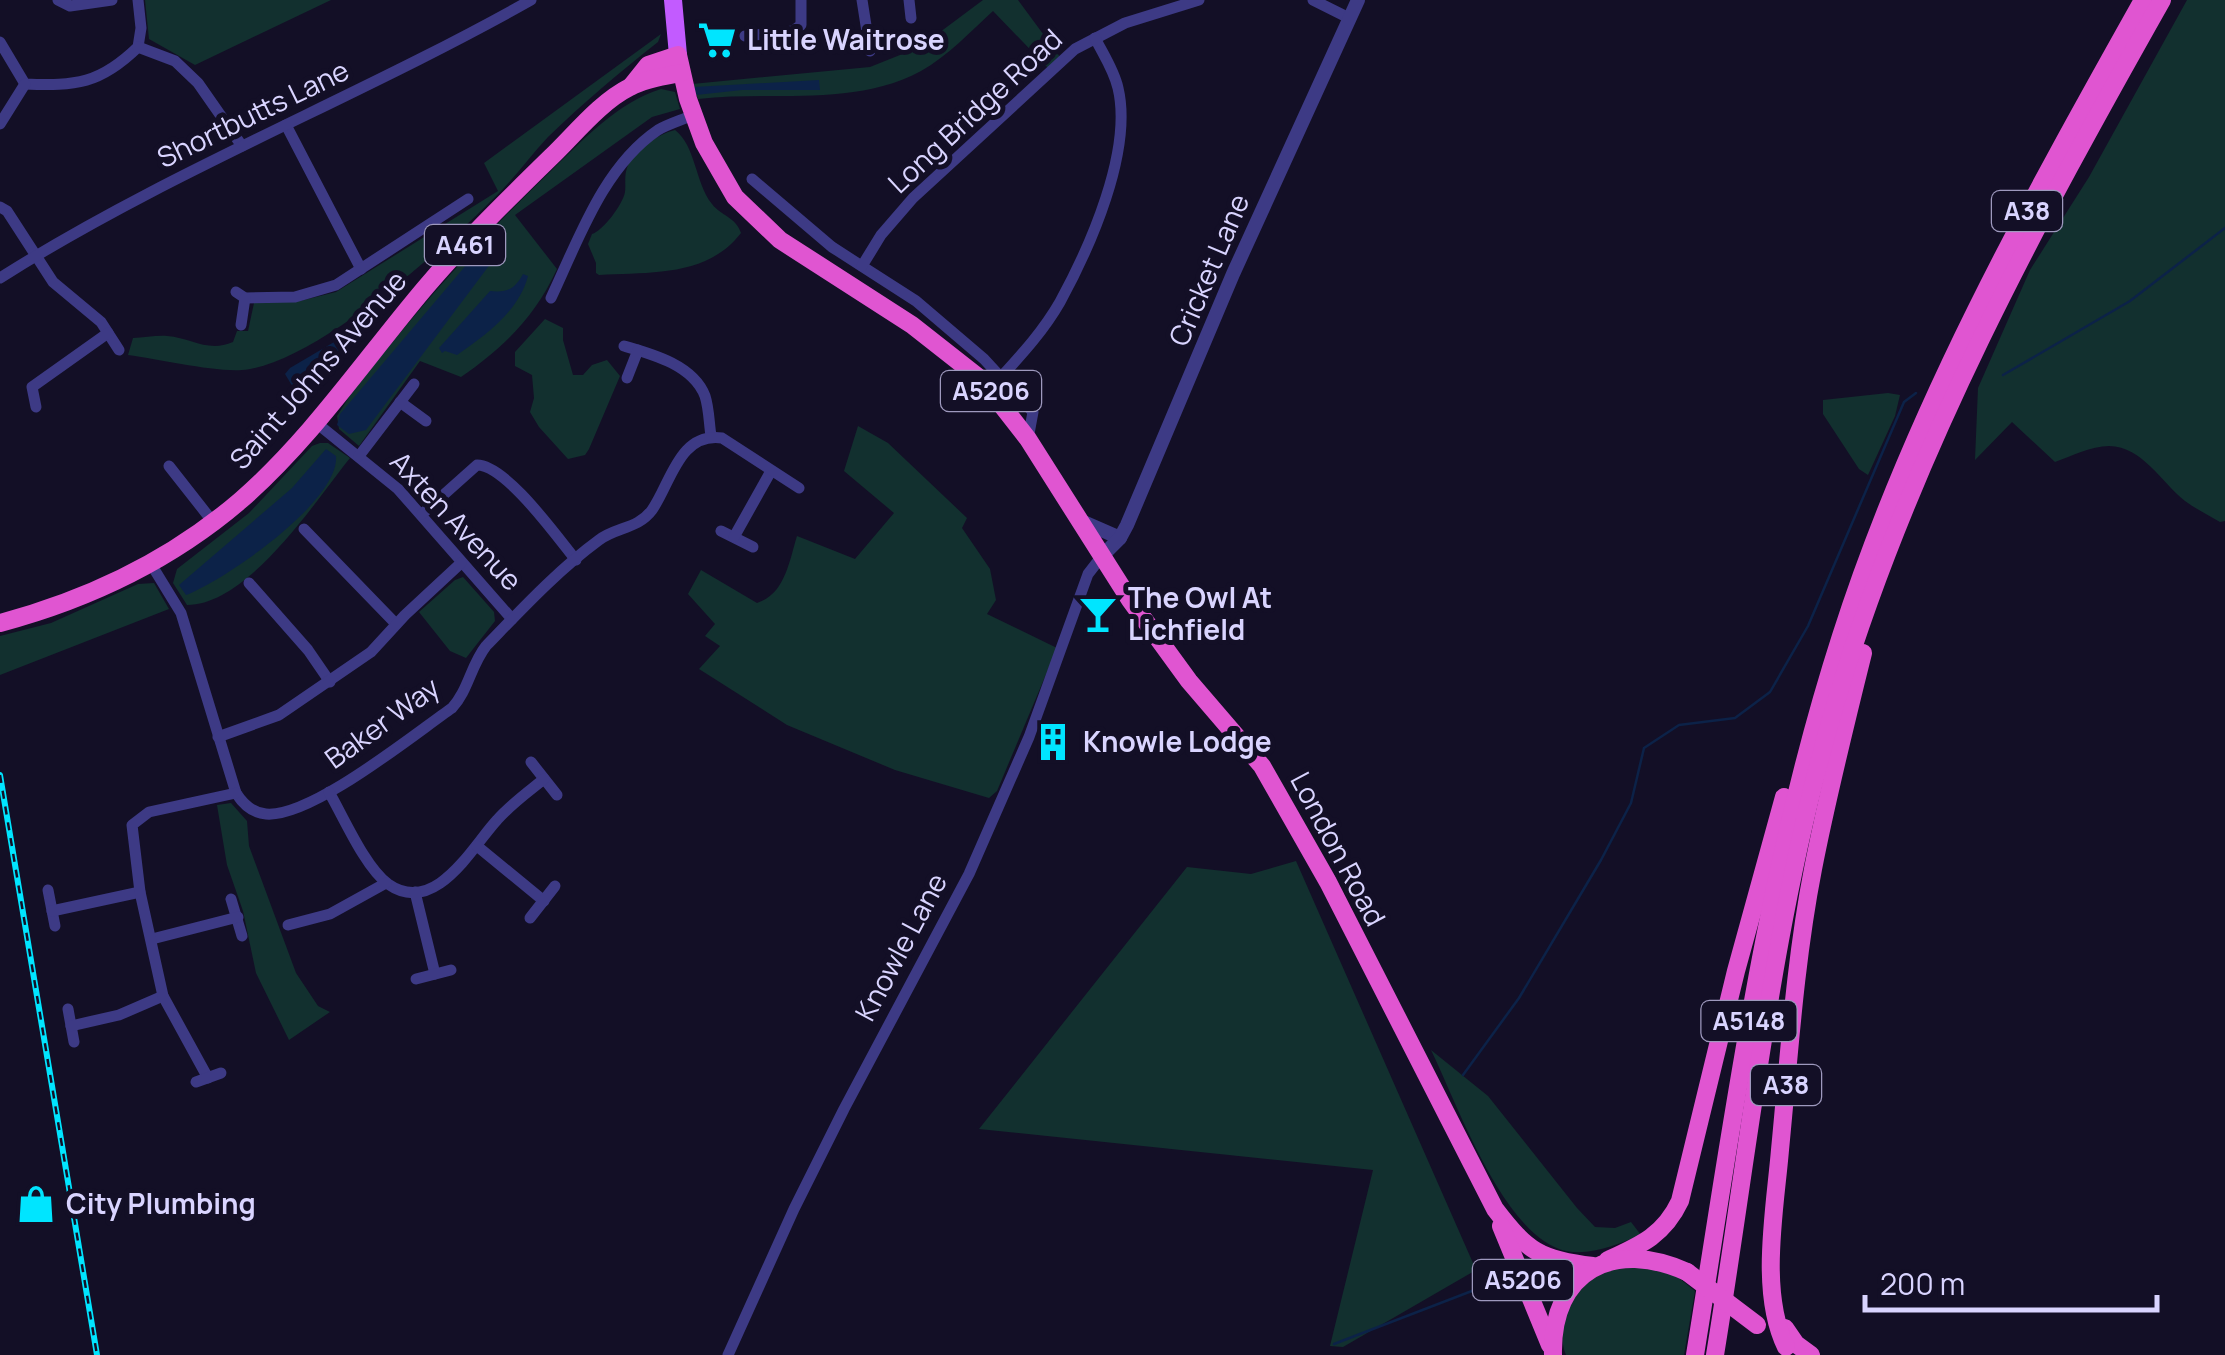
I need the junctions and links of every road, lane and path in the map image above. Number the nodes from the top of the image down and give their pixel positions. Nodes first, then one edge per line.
1 (58, 0) edge
2 (112, 0) edge
3 (138, 0) edge
4 (531, 0) edge
5 (673, 0) edge
6 (801, 0) edge
7 (862, 0) edge
8 (910, 0) edge
9 (1199, 0) edge
10 (1313, 0) edge
11 (1358, 0) edge
12 (2142, 0) edge
13 (2162, 0) edge
14 (912, 18) dead end
15 (1349, 18) junction
16 (676, 32) junction
17 (746, 36) dead end
18 (1095, 38) junction
19 (0, 42) edge
20 (138, 47) junction
21 (870, 51) dead end
22 (654, 62) junction
23 (25, 84) junction
24 (632, 85) junction
25 (685, 87) junction
26 (0, 124) edge
27 (286, 125) junction
28 (242, 146) junction
29 (752, 179) dead end
30 (772, 198) junction
31 (468, 199) dead end
32 (0, 207) edge
33 (755, 218) junction
34 (36, 256) junction
35 (862, 266) junction
36 (361, 270) junction
37 (0, 278) edge
38 (551, 298) dead end
39 (241, 325) dead end
40 (624, 346) dead end
41 (638, 350) junction
42 (1002, 376) junction
43 (627, 378) dead end
44 (414, 384) dead end
45 (400, 402) junction
46 (36, 406) dead end
47 (314, 421) junction
48 (426, 421) dead end
49 (1940, 426) junction
50 (711, 436) junction
51 (1028, 439) junction
52 (354, 452) junction
53 (169, 466) dead end
54 (772, 471) junction
55 (799, 488) dead end
56 (422, 514) junction
57 (1080, 521) junction
58 (213, 522) junction
59 (304, 528) dead end
60 (722, 532) dead end
61 (734, 538) junction
62 (1120, 538) junction
63 (754, 546) dead end
64 (1102, 556) junction
65 (576, 560) junction
66 (461, 563) junction
67 (151, 564) junction
68 (248, 584) dead end
69 (512, 619) junction
70 (0, 623) edge
71 (396, 624) junction
72 (330, 682) junction
73 (1825, 691) junction
74 (218, 737) junction
75 (531, 762) dead end
76 (544, 779) junction
77 (236, 792) junction
78 (329, 792) junction
79 (557, 795) dead end
80 (477, 846) junction
81 (386, 883) junction
82 (555, 886) dead end
83 (48, 890) dead end
84 (140, 892) junction
85 (415, 892) junction
86 (231, 900) dead end
87 (544, 900) junction
88 (52, 911) junction
89 (238, 918) junction
90 (530, 918) dead end
91 (288, 924) dead end
92 (56, 926) dead end
93 (242, 936) dead end
94 (152, 939) junction
95 (450, 970) dead end
96 (434, 974) junction
97 (416, 979) dead end
98 (163, 996) junction
99 (68, 1008) dead end
100 (71, 1026) junction
101 (74, 1042) dead end
102 (222, 1073) dead end
103 (1495, 1209) junction
104 (1600, 1263) junction
105 (1773, 1300) junction
106 (1791, 1351) edge
107 (1552, 1352) edge
108 (728, 1355) edge
109 (1695, 1355) edge
110 (1715, 1355) edge
111 (1811, 1355) edge

1 - 2 street
3 - 20 street
4 - 27 street, Shortbutts Lane
5 - 16 main road, London Road / A5206
6 - 17 street
7 - 21 street
8 - 14 street
9 - 18 street, Long Bridge Road
10 - 15 street
11 - 15 street, Cricket Lane
12 - 73 highway, A38
13 - 49 highway, A38
15 - 62 street, Cricket Lane
16 - 22 main road
16 - 25 main road, London Road / A5206
18 - 35 street, Long Bridge Road
18 - 42 street
19 - 23 street
20 - 23 street
20 - 28 street
22 - 24 highway, Saint Johns Avenue / A461
22 - 25 highway
23 - 26 street
24 - 25 highway, Saint Johns Avenue / A461
24 - 47 highway, Saint Johns Avenue / A461
25 - 33 highway, London Road / A5206
25 - 38 street
27 - 28 street, Shortbutts Lane
27 - 36 street
28 - 34 street, Shortbutts Lane
29 - 30 street, London Road
30 - 33 street
30 - 35 street, London Road
31 - 36 street
32 - 34 street
33 - 51 highway, London Road / A5206
34 - 37 street, Shortbutts Lane
34 - 46 street
35 - 42 street, London Road
36 - 39 street
40 - 41 street
41 - 43 street
41 - 50 street
42 - 51 street, London Road
44 - 45 street
45 - 48 street
45 - 52 street
47 - 52 street, Axten Avenue
47 - 58 highway, Saint Johns Avenue / A461
49 - 105 highway, A38
49 - 110 highway, A5148
50 - 54 street
50 - 65 street, Baker Way
51 - 57 highway, London Road / A5206
52 - 56 street, Axten Avenue
53 - 58 street
54 - 55 street
54 - 61 street
56 - 65 street
56 - 66 street, Axten Avenue
57 - 62 street
57 - 64 highway, London Road / A5206
58 - 67 highway, Saint Johns Avenue / A461
59 - 71 street
60 - 61 street
61 - 63 street
62 - 64 street, Cricket Lane
64 - 103 highway, London Road / A5206
64 - 108 street, Knowle Lane
65 - 69 street, Baker Way
66 - 69 street, Axten Avenue
66 - 71 street
67 - 70 highway, Saint Johns Avenue / A461
67 - 74 street
68 - 72 street
69 - 78 street, Baker Way
71 - 72 street
72 - 74 street
73 - 104 highway, A38
73 - 109 highway, A5148
74 - 77 street
75 - 76 street
76 - 79 street
76 - 80 street
77 - 78 street, Baker Way
77 - 84 street
78 - 81 street
80 - 85 street
80 - 87 street
81 - 85 street
81 - 91 street
82 - 87 street
83 - 88 street
84 - 88 street
84 - 94 street
85 - 96 street
86 - 89 street
87 - 90 street
88 - 92 street
89 - 93 street
89 - 94 street
94 - 98 street
95 - 96 street
96 - 97 street
98 - 100 street
98 - 102 street
99 - 100 street
100 - 101 street
103 - 104 highway, London Road / A5206
103 - 107 highway, London Road / A5206
104 - 106 highway, London Road, bridge
104 - 107 highway, A38
105 - 106 highway
105 - 111 highway

